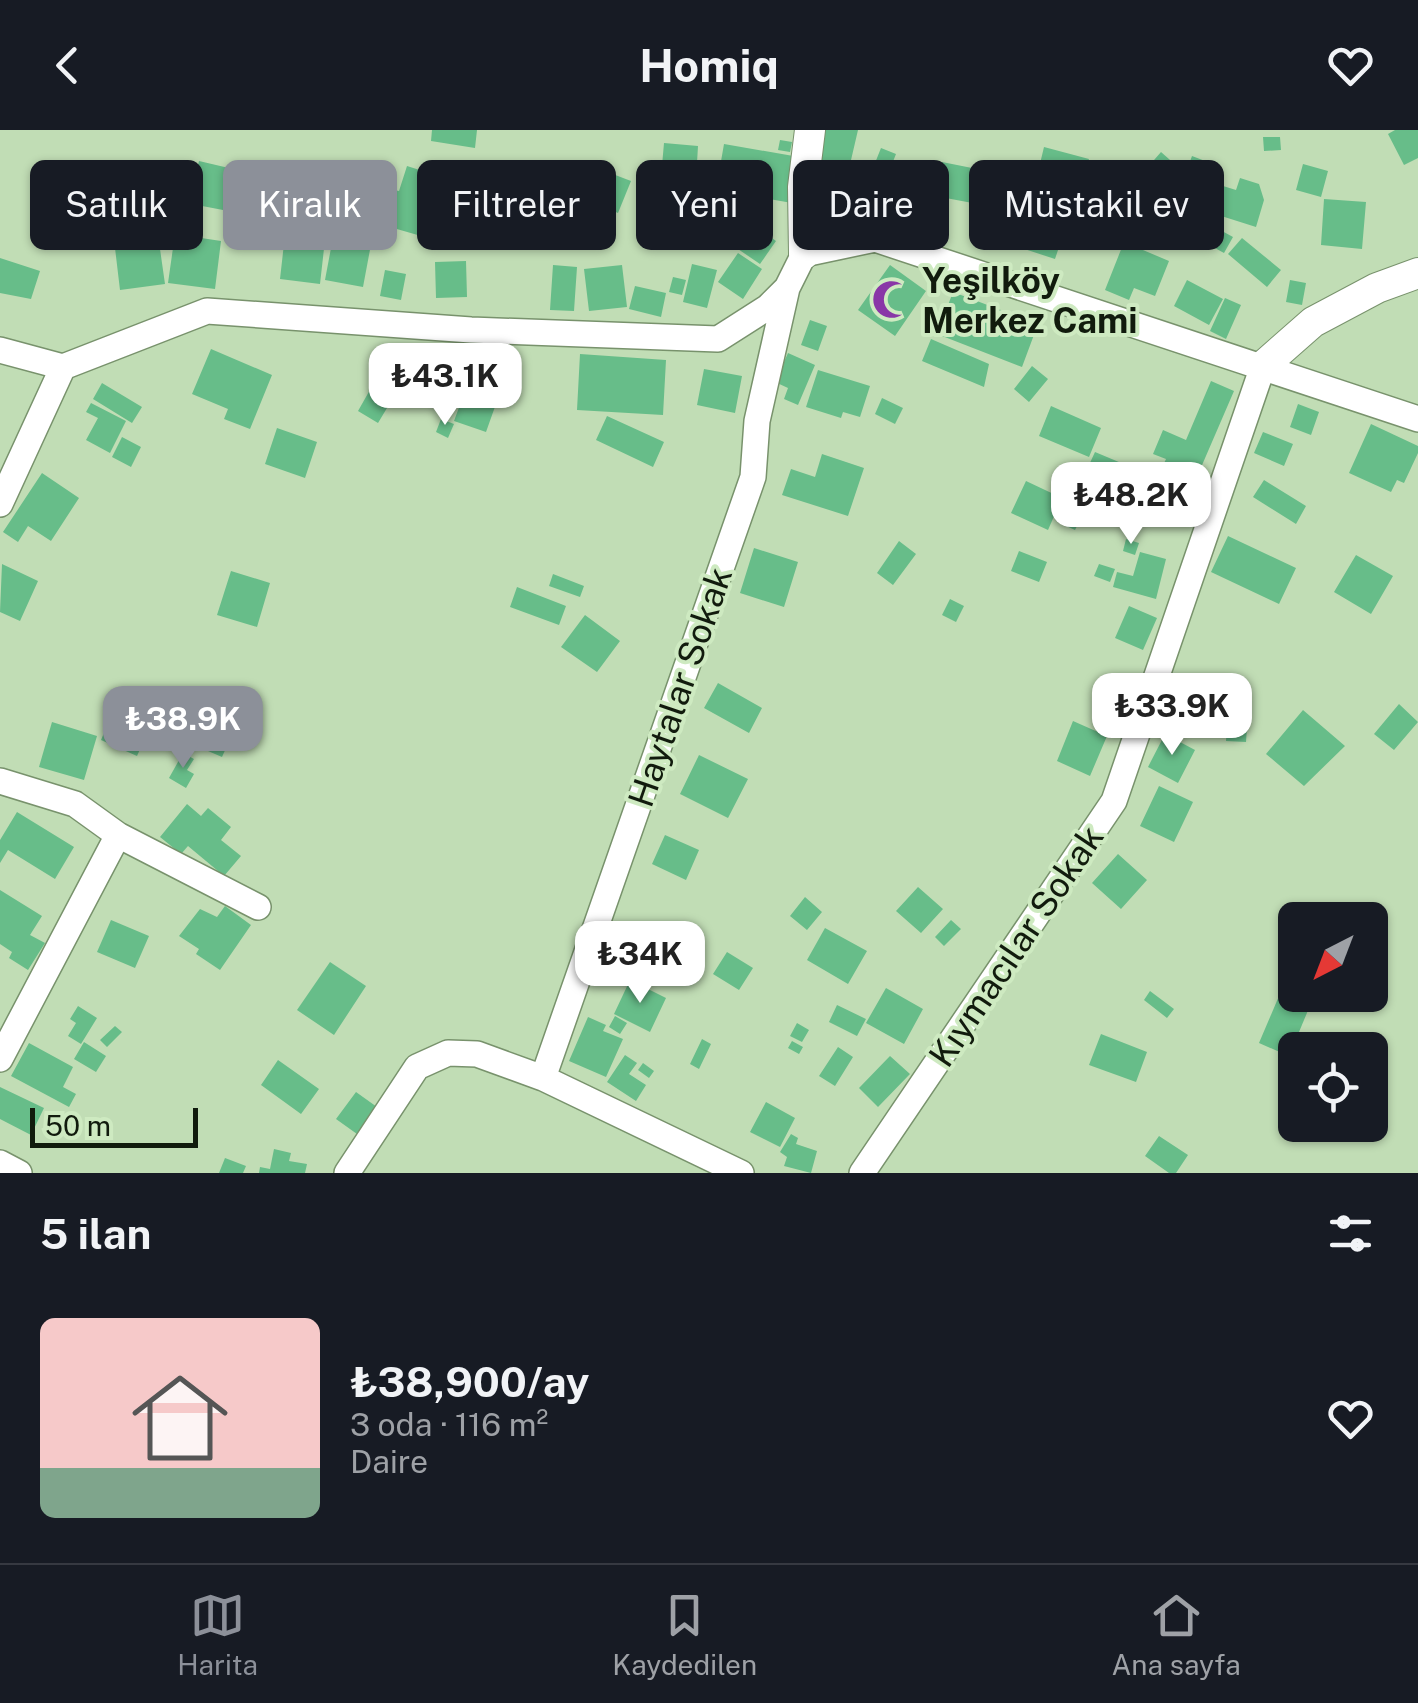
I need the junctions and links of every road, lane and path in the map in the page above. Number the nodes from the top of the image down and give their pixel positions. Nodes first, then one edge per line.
1 (810, 130) edge
2 (804, 254) junction
3 (1418, 273) edge
4 (788, 288) junction
5 (0, 350) edge
6 (1263, 366) junction
7 (63, 367) junction
8 (1418, 419) edge
9 (0, 504) edge
10 (0, 781) edge
11 (118, 835) junction
12 (258, 907) dead end
13 (0, 1059) edge
14 (543, 1078) junction
15 (0, 1163) edge
16 (19, 1173) edge
17 (346, 1173) edge
18 (741, 1173) edge
19 (862, 1173) edge

1 - 2 street
2 - 4 street
2 - 6 street
3 - 6 street
4 - 7 street
4 - 14 street, Haytalar Sokak
5 - 7 street
6 - 8 street
6 - 19 street, Kıymacılar Sokak
7 - 9 street
10 - 11 street
11 - 12 street
11 - 13 street
14 - 17 street
14 - 18 street
15 - 16 street

